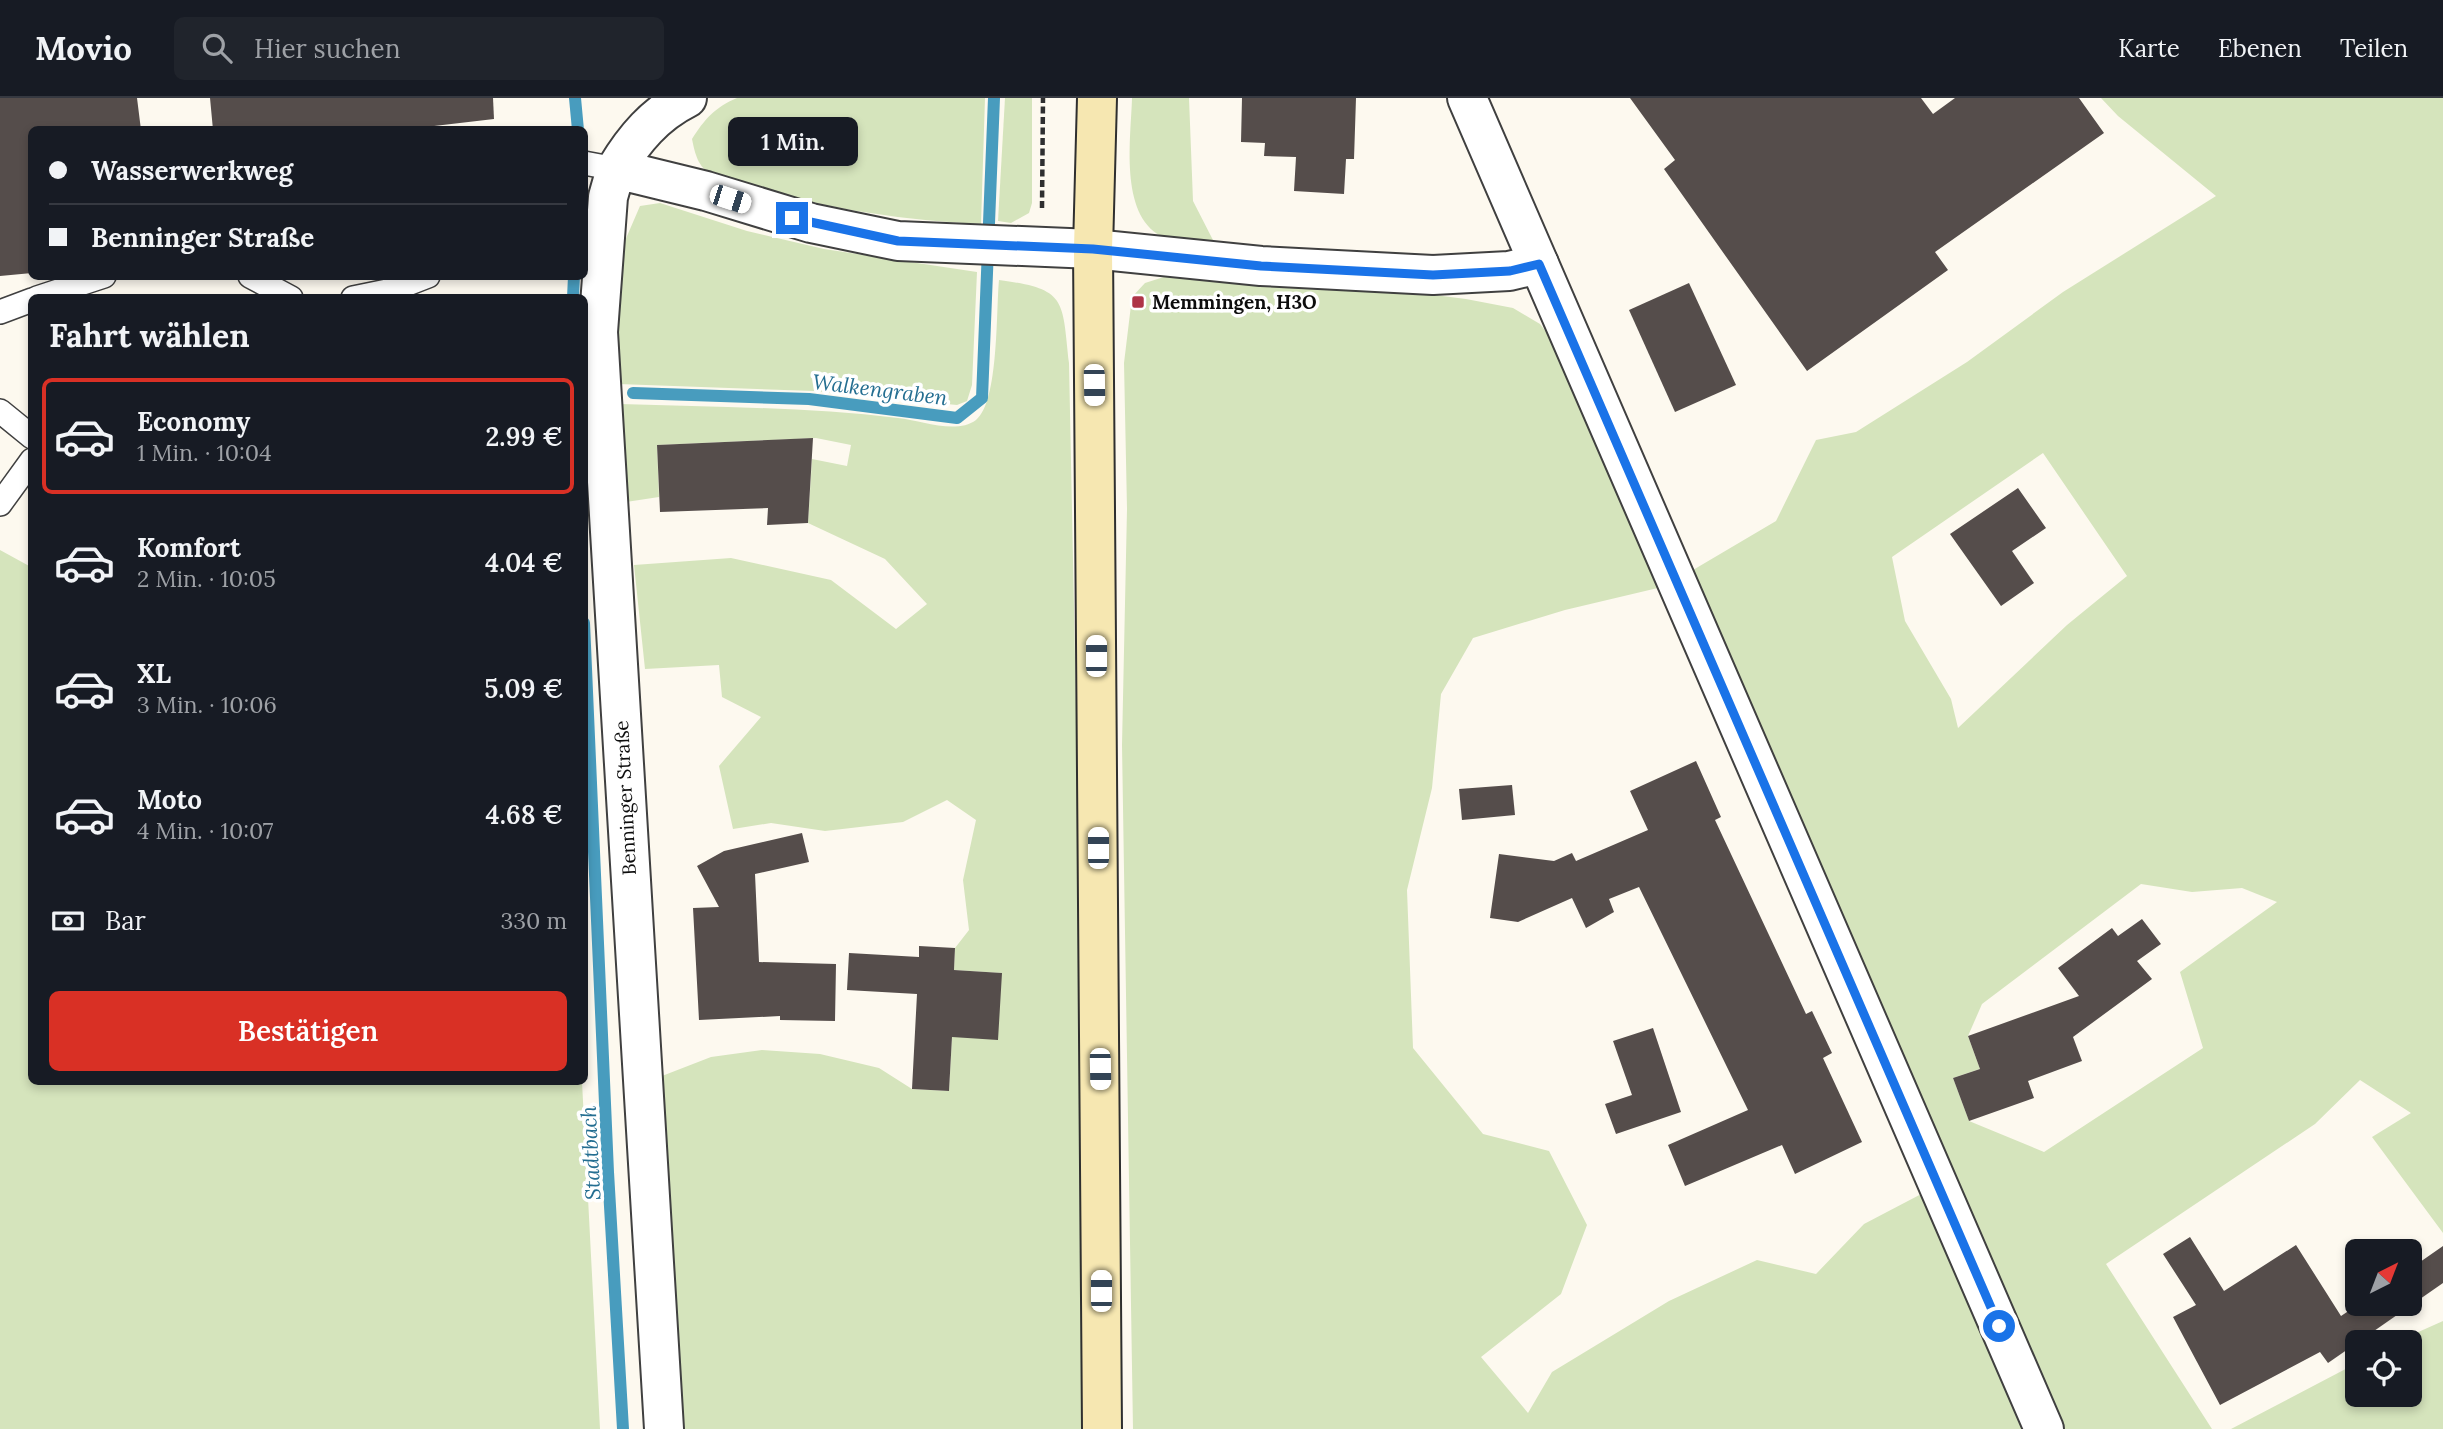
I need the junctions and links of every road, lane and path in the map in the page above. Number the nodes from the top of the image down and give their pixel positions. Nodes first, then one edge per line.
1 (687, 98) edge
2 (1043, 98) edge
3 (1097, 98) edge
4 (1466, 98) edge
5 (600, 166) edge
6 (1029, 248) junction
7 (1093, 249) junction
8 (1539, 264) junction
9 (92, 280) edge
10 (257, 280) edge
11 (418, 280) edge
12 (49, 294) edge
13 (284, 294) edge
14 (372, 294) edge
15 (28, 302) edge
16 (0, 312) edge
17 (0, 411) edge
18 (28, 434) edge
19 (28, 466) edge
20 (0, 504) edge
21 (664, 1429) edge
22 (1102, 1429) edge
23 (2044, 1429) edge

1 - 5 street, Benninger Straße
2 - 6 path
3 - 7 main road
4 - 8 street
5 - 6 street
5 - 21 street, Benninger Straße
6 - 7 street
7 - 8 street
7 - 22 main road
8 - 23 street
9 - 12 lane
10 - 13 lane
11 - 14 lane
15 - 16 lane
17 - 18 lane
19 - 20 lane

